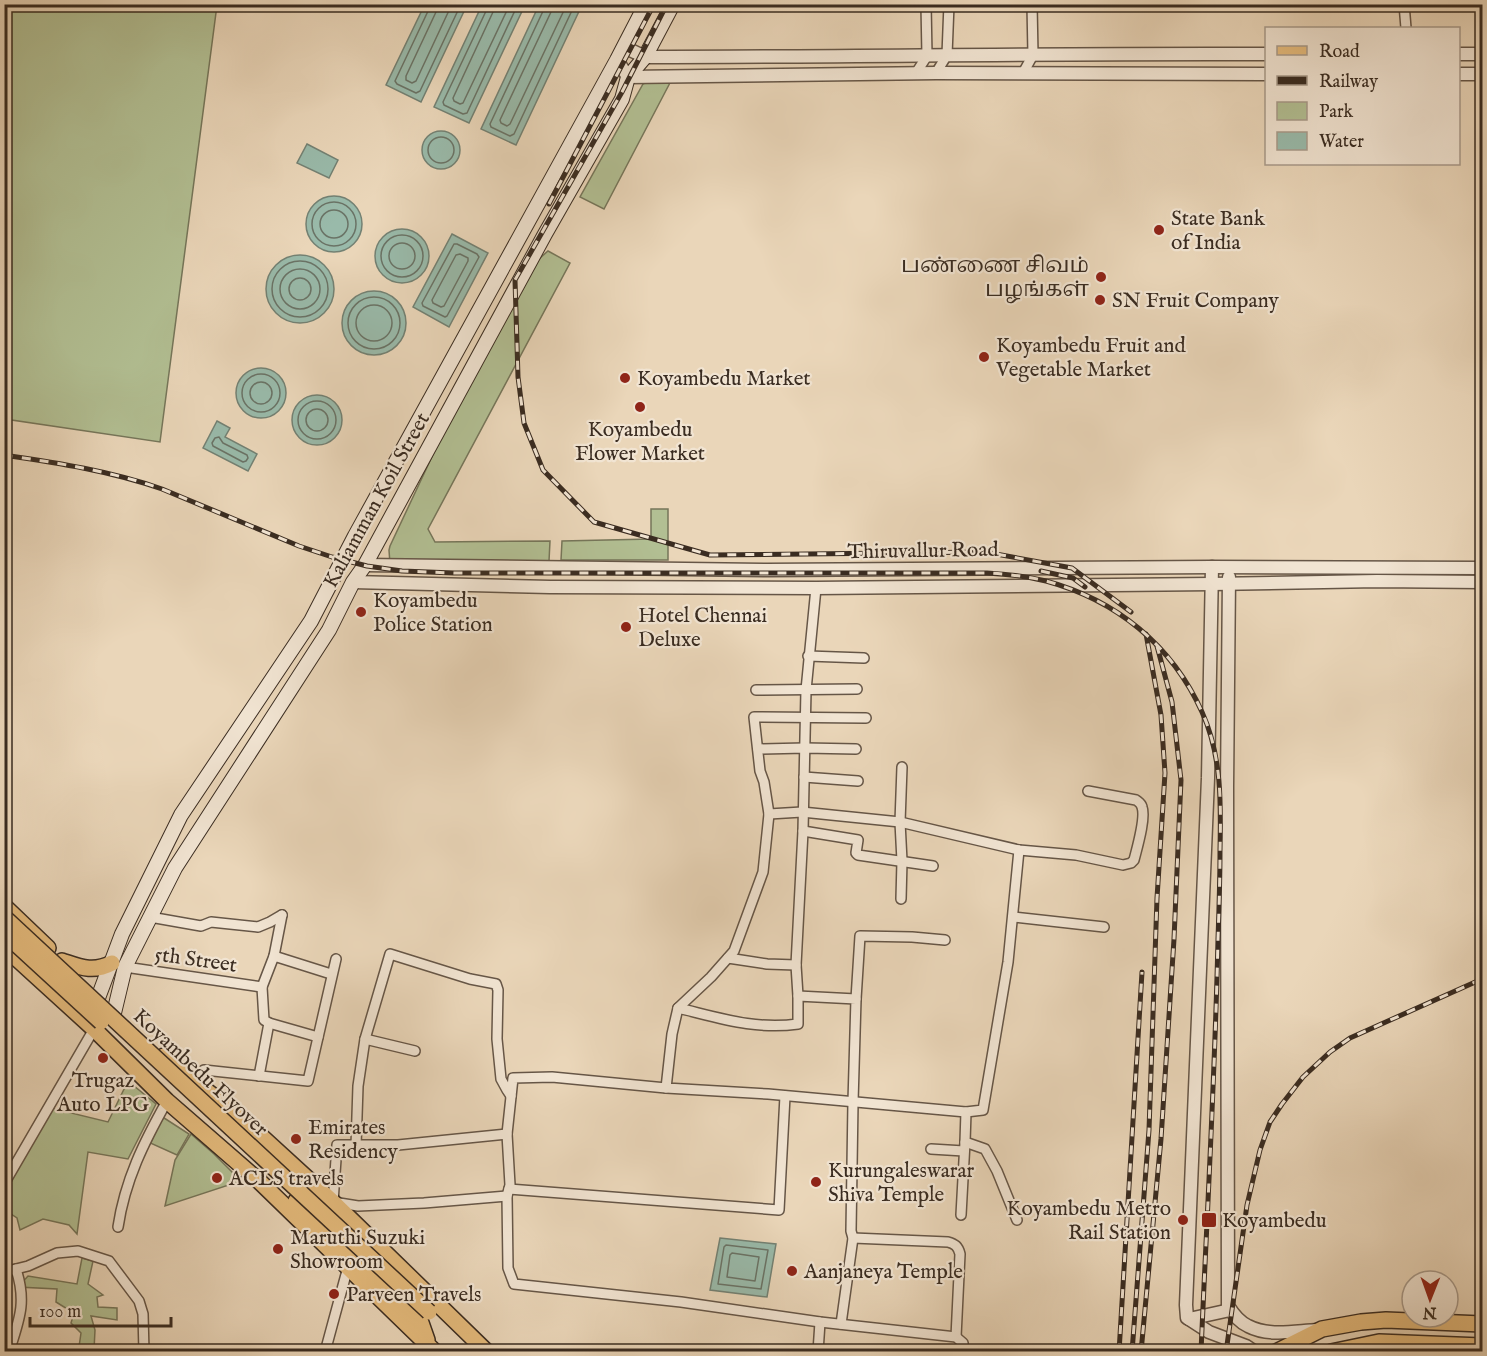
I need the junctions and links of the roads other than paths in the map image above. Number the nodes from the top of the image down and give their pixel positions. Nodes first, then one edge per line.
1 (646, 4) edge
2 (673, 4) edge
3 (926, 4) edge
4 (949, 4) edge
5 (1032, 4) edge
6 (1404, 4) edge
7 (1406, 27) edge
8 (624, 46) junction
9 (1265, 54) edge
10 (1460, 54) edge
11 (1482, 54) edge
12 (947, 55) junction
13 (1033, 55) junction
14 (927, 56) junction
15 (645, 57) junction
16 (617, 60) junction
17 (916, 73) junction
18 (936, 73) junction
19 (1023, 73) junction
20 (1265, 74) edge
21 (1460, 74) edge
22 (1482, 74) edge
23 (628, 77) junction
24 (365, 565) junction
25 (1212, 567) junction
26 (1229, 567) junction
27 (1482, 568) edge
28 (353, 582) junction
29 (1482, 582) edge
30 (1229, 583) junction
31 (1212, 585) junction
32 (816, 588) junction
33 (808, 656) junction
34 (864, 658) dead end
35 (857, 689) dead end
36 (756, 690) dead end
37 (806, 690) junction
38 (806, 717) junction
39 (866, 718) dead end
40 (805, 748) junction
41 (758, 749) junction
42 (856, 749) dead end
43 (902, 767) dead end
44 (804, 777) junction
45 (858, 781) dead end
46 (1088, 791) dead end
47 (802, 812) junction
48 (769, 814) junction
49 (900, 822) junction
50 (803, 831) junction
51 (1019, 850) junction
52 (902, 861) junction
53 (933, 866) dead end
54 (901, 899) dead end
55 (4, 906) edge
56 (4, 917) edge
57 (150, 917) junction
58 (1013, 917) junction
59 (1104, 927) dead end
60 (4, 933) edge
61 (945, 940) dead end
62 (4, 947) edge
63 (274, 956) junction
64 (728, 958) junction
65 (336, 959) dead end
66 (62, 962) junction
67 (118, 965) junction
68 (796, 965) junction
69 (332, 974) junction
70 (262, 987) junction
71 (798, 996) junction
72 (98, 998) junction
73 (856, 999) junction
74 (678, 1008) junction
75 (114, 1013) junction
76 (269, 1023) junction
77 (94, 1029) junction
78 (318, 1037) junction
79 (365, 1039) junction
80 (415, 1051) dead end
81 (259, 1077) junction
82 (190, 1079) junction
83 (666, 1088) junction
84 (511, 1096) junction
85 (785, 1096) junction
86 (167, 1101) junction
87 (853, 1102) junction
88 (966, 1112) junction
89 (238, 1115) junction
90 (507, 1134) junction
91 (211, 1140) junction
92 (356, 1146) junction
93 (964, 1146) junction
94 (931, 1149) dead end
95 (4, 1184) edge
96 (508, 1193) junction
97 (333, 1202) junction
98 (961, 1215) dead end
99 (1017, 1220) dead end
100 (118, 1227) dead end
101 (853, 1238) junction
102 (348, 1267) junction
103 (16, 1269) junction
104 (4, 1272) edge
105 (1230, 1310) junction
106 (422, 1314) junction
107 (1188, 1319) junction
108 (455, 1320) junction
109 (820, 1322) junction
110 (841, 1324) junction
111 (1482, 1324) edge
112 (1322, 1329) junction
113 (956, 1337) junction
114 (427, 1346) edge
115 (1482, 1346) edge
116 (7, 1350) edge
117 (1249, 1350) edge
118 (144, 1352) edge
119 (325, 1352) edge
120 (487, 1352) edge
121 (818, 1352) edge
122 (964, 1352) edge
123 (1276, 1352) edge
124 (1330, 1352) edge

1 - 8 main road, Kaliamman Koil Street
2 - 15 main road, Kaliamman Koil Street
3 - 14 street
4 - 12 street
5 - 13 street
6 - 7 street
8 - 15 street
8 - 16 main road, Kaliamman Koil Street
9 - 13 street
10 - 11 street
12 - 13 street
12 - 14 street
12 - 18 street
13 - 19 street
14 - 15 street
14 - 17 street
15 - 23 main road, Kaliamman Koil Street
16 - 23 street
16 - 67 main road, Kaliamman Koil Street
17 - 18 street
17 - 23 street
18 - 19 street
19 - 20 street
21 - 22 street
23 - 24 main road, Kaliamman Koil Street
24 - 25 street, Thiruvallur Road
24 - 28 main road, Kaliamman Koil Street
25 - 26 street, Thiruvallur Road
25 - 31 street
26 - 27 street, Thiruvallur Road
26 - 30 street
28 - 32 street
28 - 57 main road, Kaliamman Koil Street
29 - 30 street
30 - 31 street
30 - 105 street
31 - 32 street
31 - 107 street
32 - 33 street
33 - 34 street
33 - 37 street
35 - 37 street
36 - 37 street
37 - 38 street
38 - 39 street
38 - 40 street
38 - 41 street
40 - 41 street
40 - 42 street
40 - 44 street
41 - 48 street
43 - 49 street
44 - 45 street
44 - 47 street
46 - 51 street
47 - 48 street
47 - 49 street
47 - 50 street
48 - 64 street
49 - 51 street
49 - 52 street
50 - 52 street
50 - 68 street
51 - 58 street
52 - 53 street
52 - 54 street
55 - 66 main road
56 - 106 main road, Koyambedu Flyover, bridge
57 - 63 street
57 - 67 main road, Kaliamman Koil Street
58 - 59 street
58 - 88 street
60 - 106 main road, Koyambedu Flyover, bridge
61 - 73 street
62 - 77 main road
63 - 69 street
63 - 70 street
64 - 68 street
64 - 74 street
65 - 69 street
66 - 67 main road
66 - 72 main road
67 - 70 street, 5th Street
67 - 72 main road
67 - 75 main road, Kaliamman Koil Street
68 - 71 street
69 - 78 street
70 - 76 street
71 - 73 street
71 - 74 street
72 - 75 main road
73 - 87 street
74 - 83 street
75 - 82 main road
76 - 78 street
76 - 81 street
77 - 86 main road
77 - 95 street
78 - 81 street
79 - 80 street
79 - 84 street
79 - 92 street
81 - 82 street
82 - 89 main road
83 - 84 street
83 - 85 street
84 - 90 street
85 - 87 street
85 - 96 street
86 - 91 main road
86 - 100 street
87 - 88 street
87 - 101 street
88 - 93 street
89 - 91 main road
89 - 97 main road
90 - 92 street
90 - 96 street
91 - 102 main road
92 - 97 street
93 - 94 street
93 - 98 street
93 - 99 street
96 - 97 street
96 - 109 street
97 - 108 main road
101 - 110 street
101 - 113 street
102 - 114 main road
102 - 119 street
103 - 104 street
103 - 116 street
103 - 118 street
105 - 107 street
105 - 112 street
106 - 108 main road, Koyambedu Flyover
106 - 114 main road, Koyambedu Flyover
107 - 117 street
108 - 120 main road
109 - 110 street
109 - 121 street
110 - 113 street
111 - 112 main road
112 - 123 main road
113 - 122 street
115 - 124 main road

